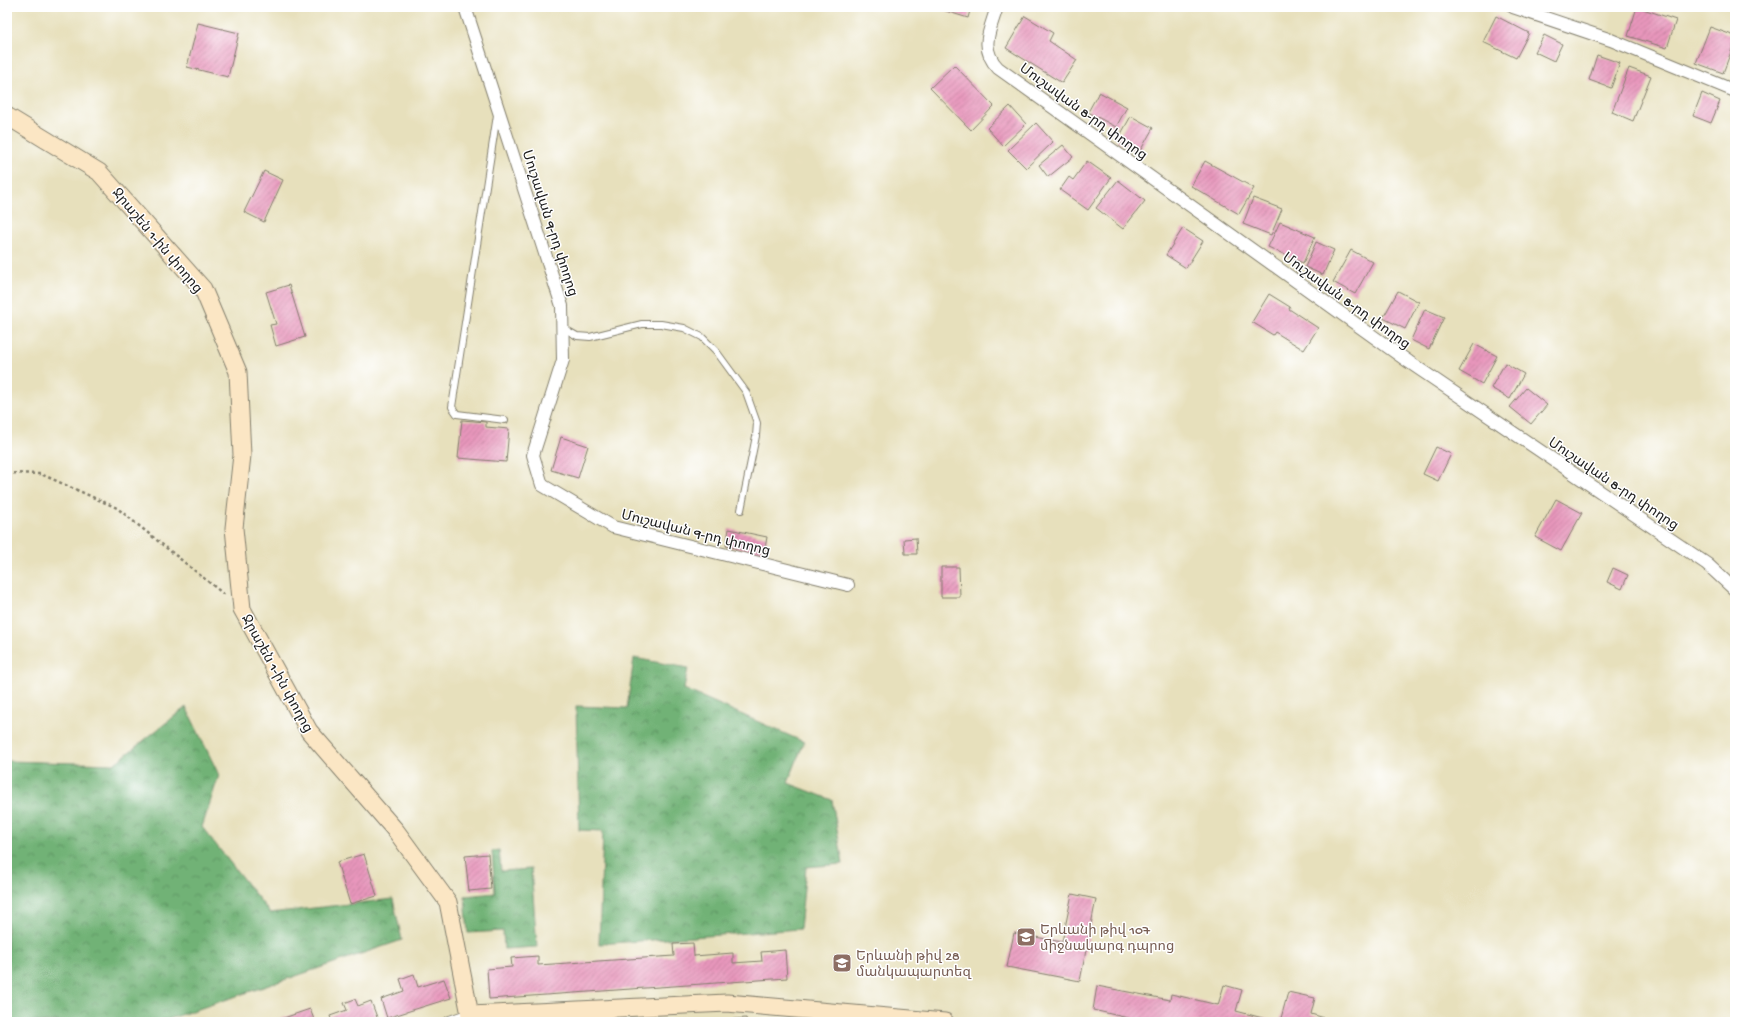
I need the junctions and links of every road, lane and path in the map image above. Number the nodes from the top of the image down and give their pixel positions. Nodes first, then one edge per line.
1 (464, 7) edge
2 (997, 7) edge
3 (1513, 7) edge
4 (1735, 91) edge
5 (498, 110) junction
6 (7, 116) edge
7 (563, 328) junction
8 (505, 420) dead end
9 (7, 473) edge
10 (741, 510) dead end
11 (848, 585) dead end
12 (1735, 590) edge
13 (242, 609) junction
14 (457, 1020) edge
15 (945, 1022) edge

1 - 5 street, Մուշավան 9-րդ փողոց
2 - 12 street, Մուշավան 8-րդ փողոց
3 - 4 street
5 - 7 street, Մուշավան 9-րդ փողոց
5 - 8 lane
6 - 13 street, Ջրաշեն 1-ին փողոց
7 - 10 lane
7 - 11 street, Մուշավան 9-րդ փողոց
9 - 13 path
13 - 14 street, Ջրաշեն 1-ին փողոց
14 - 15 street, Ջրաշեն 1-ին փողոց

